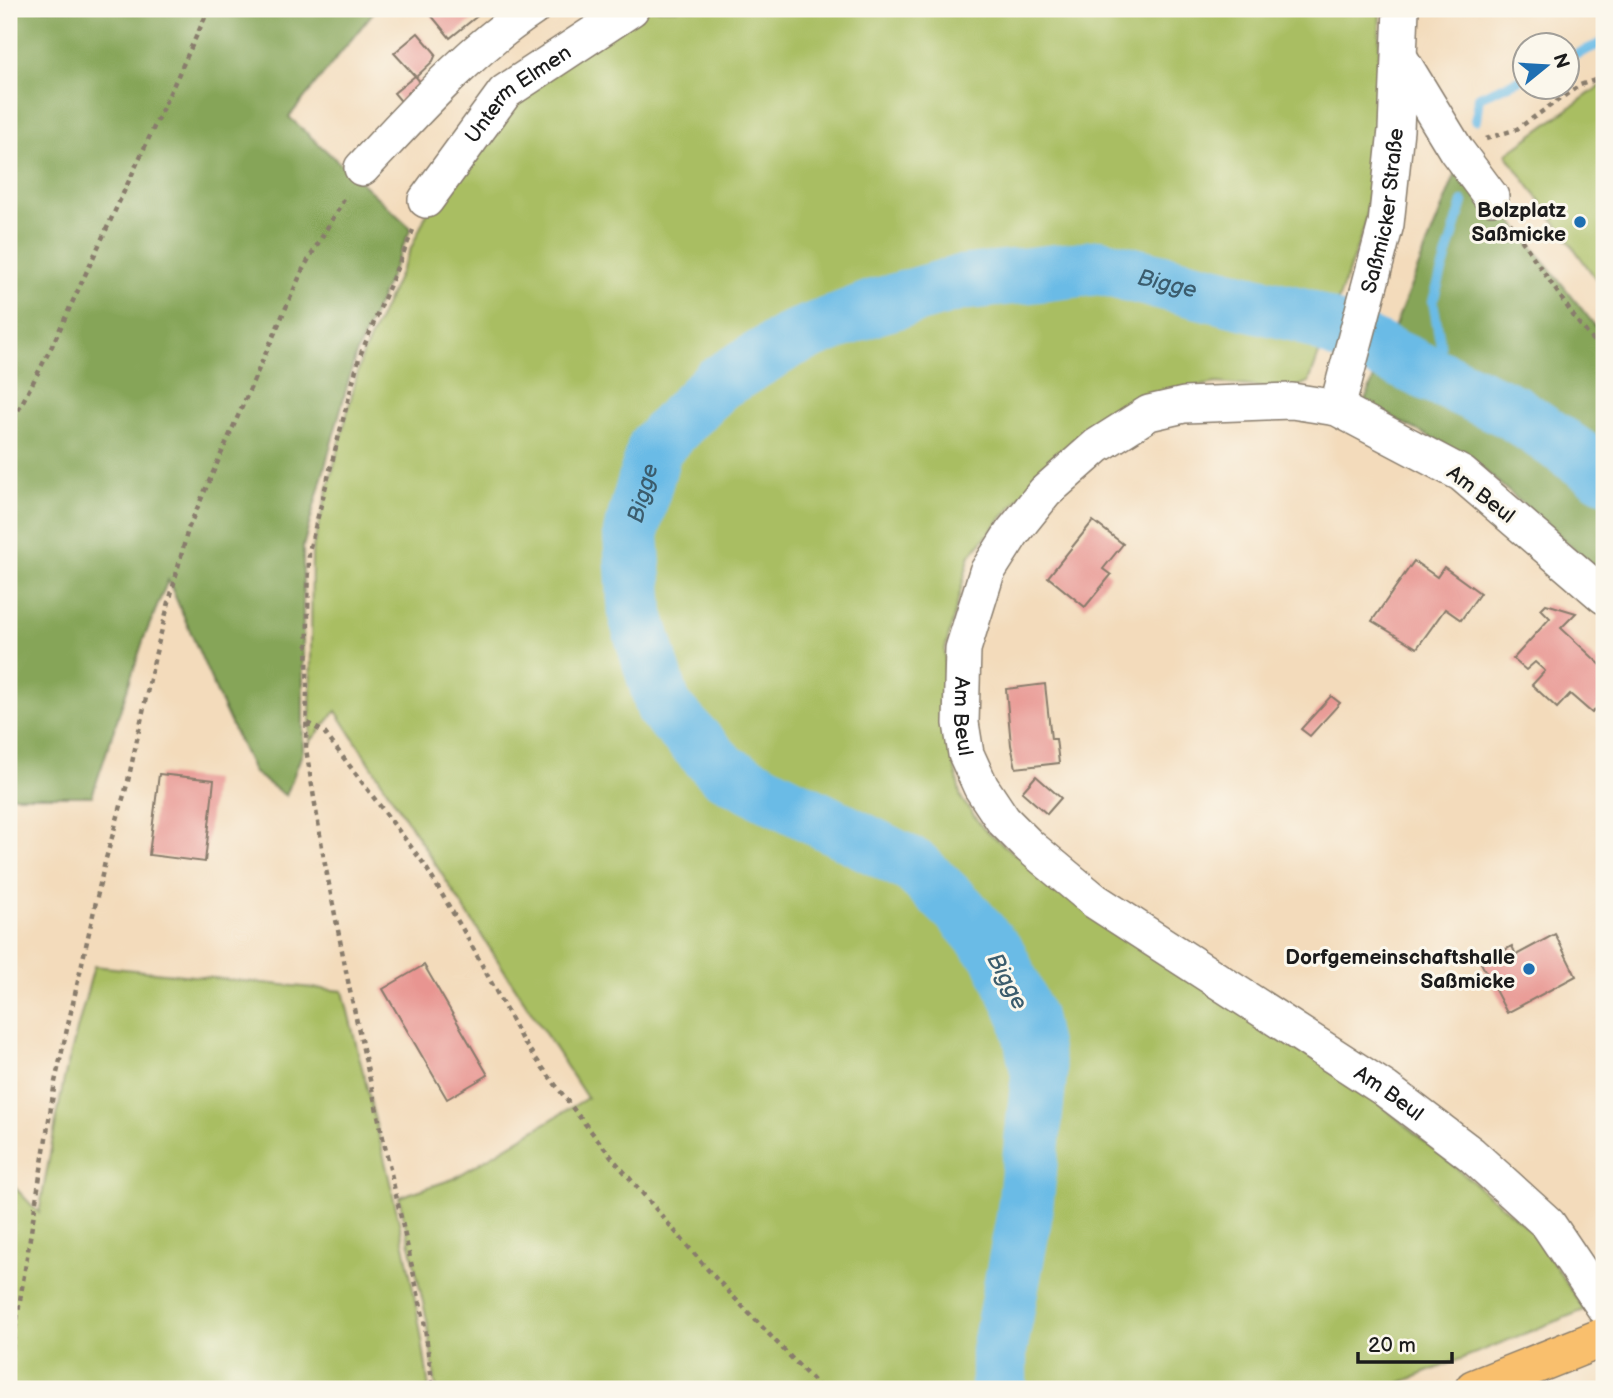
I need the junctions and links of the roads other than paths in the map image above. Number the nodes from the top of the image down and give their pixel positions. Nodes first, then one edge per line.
1 (532, 9) edge
2 (631, 9) edge
3 (1401, 9) edge
4 (1400, 58) junction
5 (362, 168) road end
6 (1492, 197) road end
7 (426, 200) road end
8 (1337, 408) junction
9 (1604, 596) edge
10 (1604, 1307) edge
11 (1604, 1337) edge
12 (1474, 1389) edge

1 - 5 street
2 - 7 street, Unterm Elmen
3 - 4 street, Saßmicker Straße
4 - 6 street
4 - 8 street, Saßmicker Straße
8 - 9 street, Am Beul
8 - 10 street, Am Beul
11 - 12 highway

